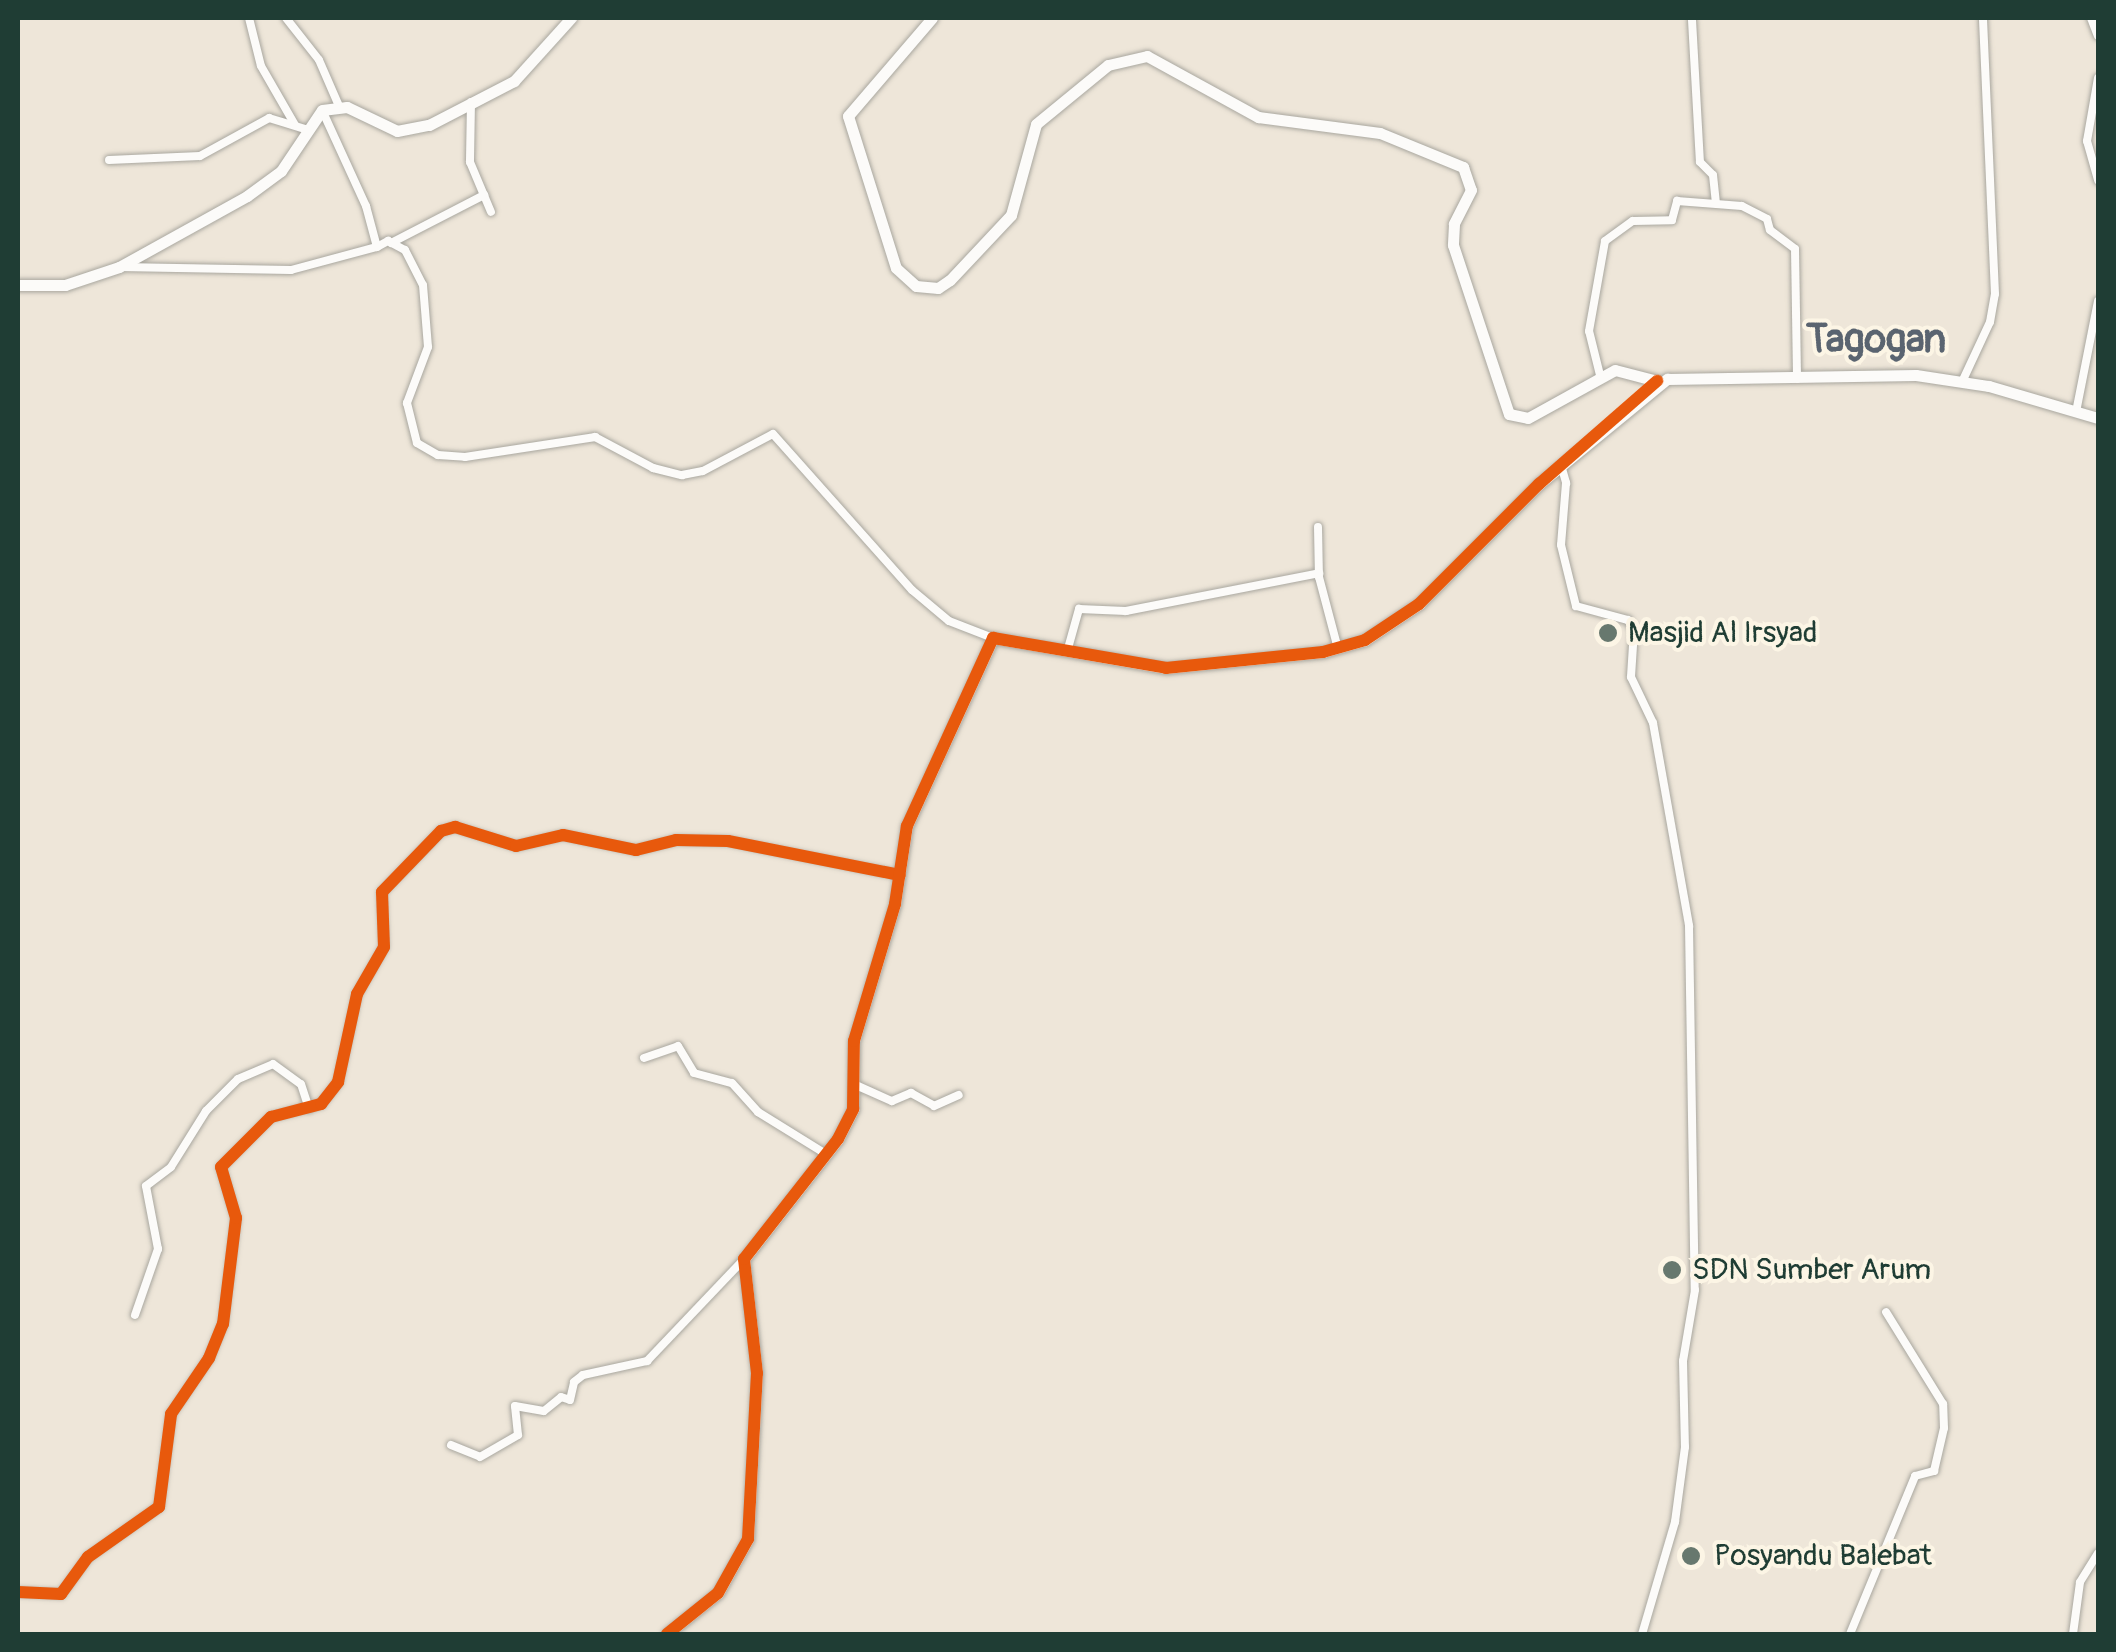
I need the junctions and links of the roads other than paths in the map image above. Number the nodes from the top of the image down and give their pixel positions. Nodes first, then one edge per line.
1 (249, 18) edge
2 (286, 18) edge
3 (572, 18) edge
4 (932, 18) edge
5 (1983, 18) edge
6 (2091, 18) edge
7 (1692, 20) dead end
8 (2098, 36) edge
9 (2098, 78) edge
10 (471, 102) junction
11 (340, 106) junction
12 (322, 110) junction
13 (300, 127) junction
14 (109, 160) dead end
15 (2098, 180) edge
16 (484, 194) junction
17 (1716, 202) junction
18 (491, 212) dead end
19 (391, 242) junction
20 (377, 247) junction
21 (119, 267) junction
22 (18, 284) edge
23 (2098, 301) edge
24 (1600, 375) junction
25 (1796, 380) junction
26 (1657, 381) junction
27 (1962, 382) junction
28 (2076, 412) junction
29 (2098, 418) edge
30 (1561, 464) junction
31 (1318, 527) dead end
32 (1318, 573) junction
33 (993, 638) junction
34 (1338, 648) junction
35 (1067, 652) junction
36 (900, 875) junction
37 (644, 1058) dead end
38 (858, 1086) junction
39 (959, 1095) dead end
40 (309, 1109) junction
41 (826, 1154) junction
42 (744, 1260) junction
43 (1886, 1312) dead end
44 (136, 1315) dead end
45 (451, 1445) dead end
46 (2098, 1553) edge
47 (18, 1592) edge
48 (668, 1634) edge
49 (1642, 1634) edge
50 (1850, 1634) edge
51 (2073, 1634) edge

1 - 13 street
2 - 11 street
3 - 10 main road
4 - 24 main road
5 - 27 street
6 - 8 street
7 - 17 street
9 - 15 street
10 - 11 main road
10 - 16 street
11 - 12 main road
12 - 13 main road
12 - 20 street
13 - 14 street
13 - 21 main road
16 - 18 street
16 - 19 street
17 - 24 street
17 - 25 street
19 - 20 street
19 - 33 street
20 - 21 street
21 - 22 main road
23 - 28 street
24 - 26 main road
25 - 26 main road
25 - 27 main road
26 - 30 main road
27 - 28 main road
28 - 29 main road
30 - 34 main road
30 - 49 street
31 - 32 street
32 - 34 street
32 - 35 street
33 - 35 main road
33 - 36 main road
34 - 35 main road
36 - 38 main road
36 - 40 street
37 - 41 street
38 - 39 street
38 - 41 main road
40 - 44 street
40 - 47 street
41 - 42 main road
42 - 45 street
42 - 48 main road
43 - 50 street
46 - 51 street

